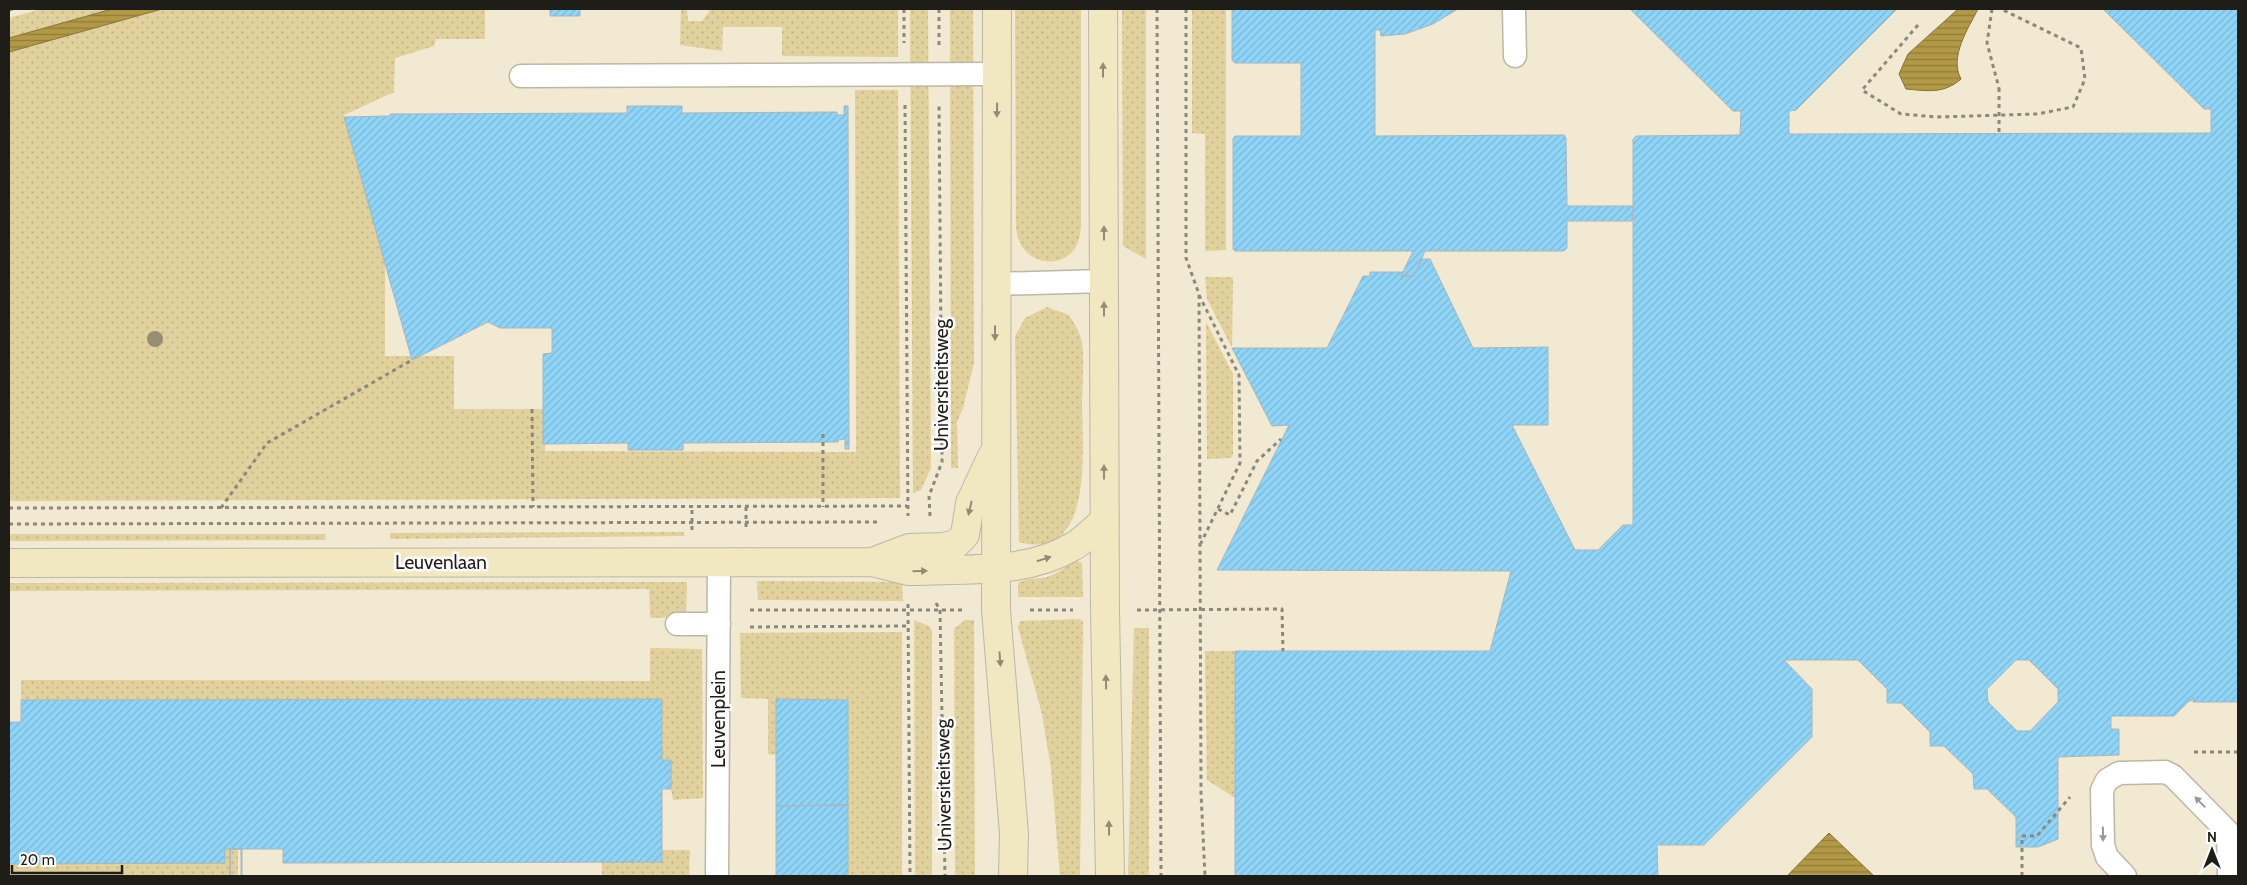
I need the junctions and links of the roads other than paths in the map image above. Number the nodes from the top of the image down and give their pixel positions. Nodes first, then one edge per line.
1 (997, 9) edge
2 (1102, 9) edge
3 (1514, 9) edge
4 (1515, 56) dead end
5 (997, 74) junction
6 (521, 76) dead end
7 (1104, 282) junction
8 (995, 284) junction
9 (996, 447) junction
10 (1104, 520) junction
11 (919, 559) junction
12 (719, 562) junction
13 (9, 563) edge
14 (996, 568) junction
15 (719, 621) junction
16 (677, 624) dead end
17 (1014, 834) junction
18 (2115, 873) edge
19 (718, 876) edge
20 (1013, 876) edge
21 (1026, 876) edge
22 (1110, 876) edge
23 (2229, 876) edge

1 - 5 main road
7 -> 2 main road
3 - 4 lane
5 - 6 lane
5 -> 8 main road
7 - 8 lane
10 -> 7 main road
8 -> 9 main road
9 -> 11 main road, Leuvenlaan
9 - 14 main road
14 -> 10 main road
22 -> 10 main road
11 - 12 main road, Leuvenlaan
11 - 14 main road, Leuvenlaan
12 - 13 main road, Leuvenlaan
12 - 15 lane, Leuvenplein
14 -> 17 main road
15 - 16 lane
15 - 19 lane, Leuvenplein
17 - 20 main road
17 - 21 main road
23 -> 18 lane

